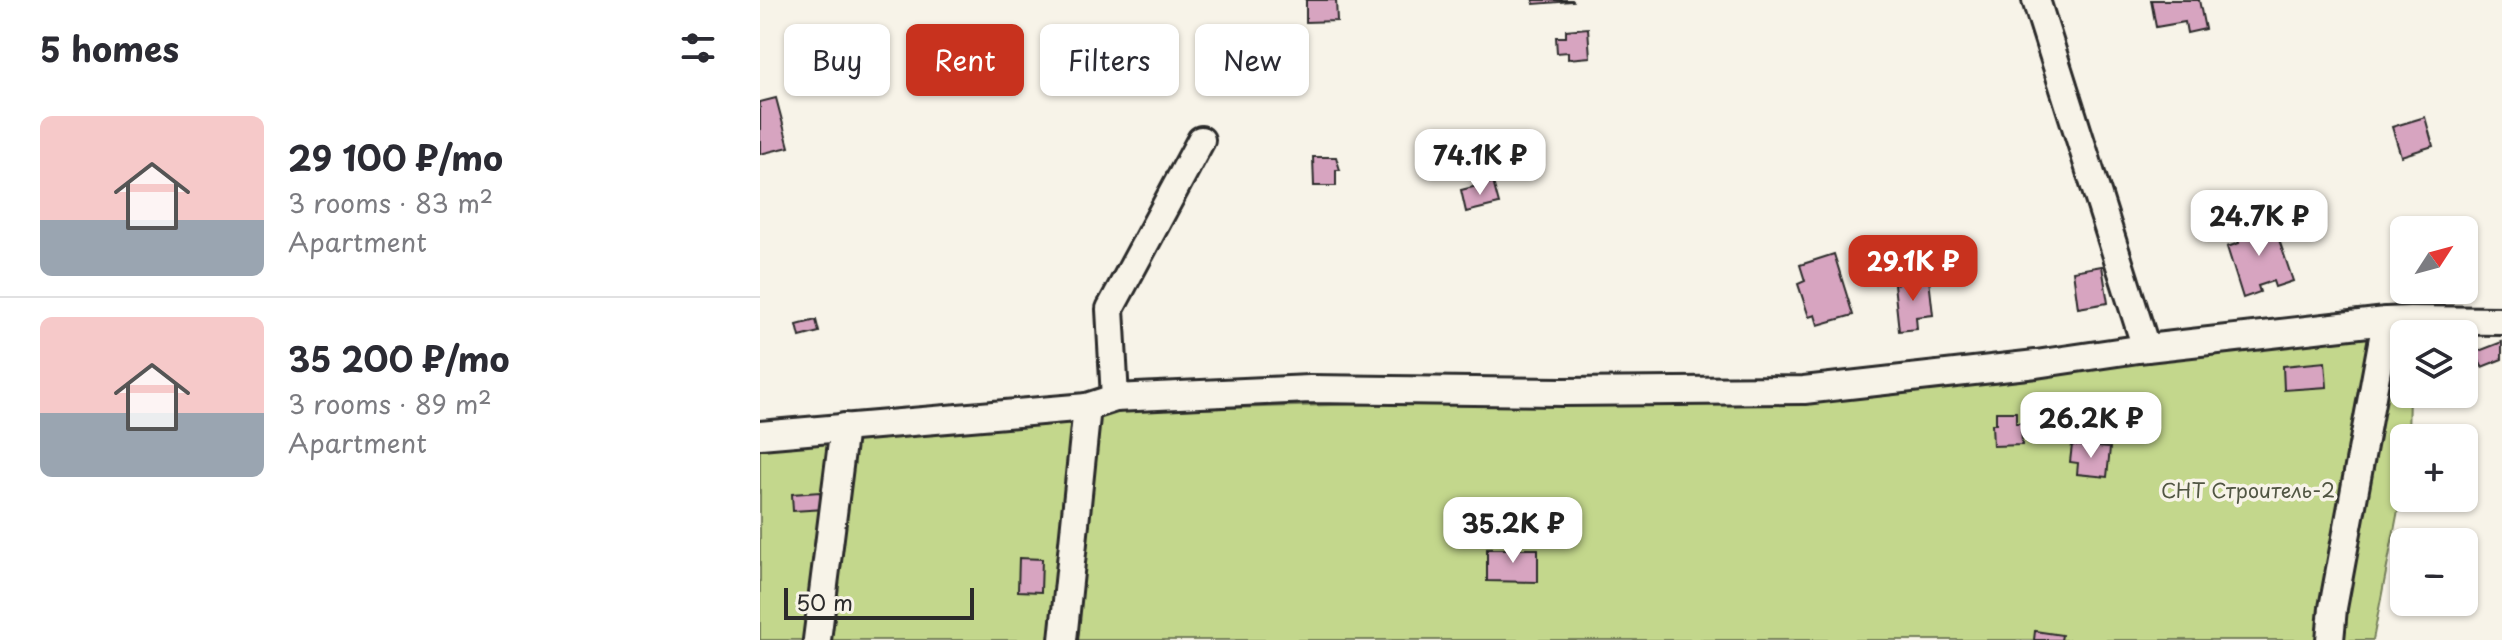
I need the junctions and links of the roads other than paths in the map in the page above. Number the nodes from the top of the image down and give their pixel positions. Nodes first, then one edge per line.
1 (2036, 0) edge
2 (1201, 140) dead end
3 (2386, 321) junction
4 (2502, 321) edge
5 (2146, 348) junction
6 (1115, 398) junction
7 (1087, 407) junction
8 (844, 427) junction
9 (760, 435) edge
10 (817, 640) edge
11 (1063, 640) edge
12 (2330, 640) edge

1 - 5 street
2 - 6 street
3 - 4 street
3 - 5 street
3 - 12 street
5 - 6 street
6 - 7 street
7 - 8 street
7 - 11 street
8 - 9 street
8 - 10 street

